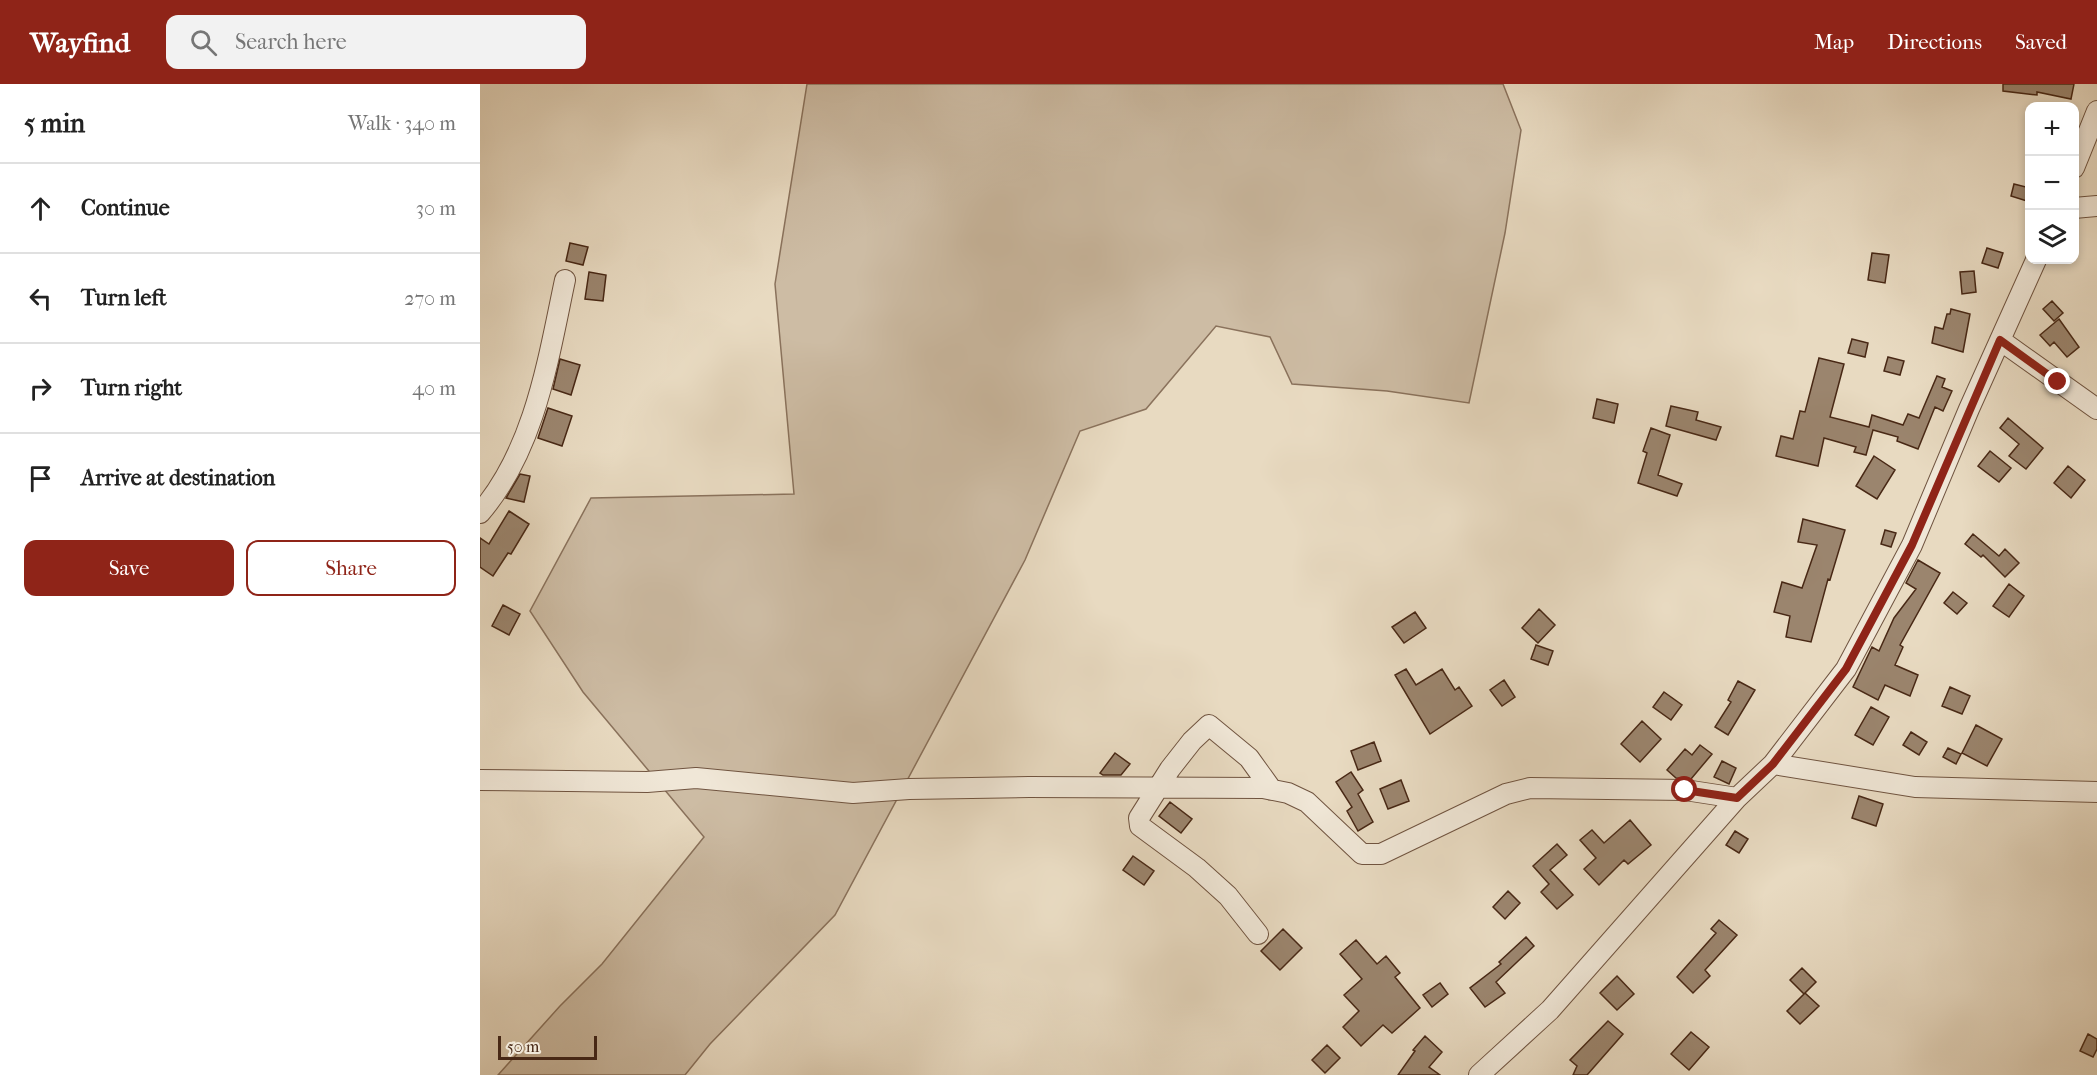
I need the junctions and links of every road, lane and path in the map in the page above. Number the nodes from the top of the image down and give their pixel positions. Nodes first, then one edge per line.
1 (2097, 111) edge
2 (2079, 156) edge
3 (2097, 206) edge
4 (2079, 208) edge
5 (2034, 264) edge
6 (565, 280) dead end
7 (2000, 340) junction
8 (2097, 409) edge
9 (480, 513) edge
10 (1773, 764) junction
11 (480, 780) edge
12 (1160, 788) junction
13 (1272, 790) junction
14 (2097, 792) edge
15 (1737, 798) junction
16 (1258, 934) dead end
17 (1479, 1075) edge

1 - 2 street
3 - 4 street
5 - 7 street
6 - 9 street
7 - 8 street
7 - 10 street
10 - 14 street
10 - 15 street
11 - 12 street
12 - 13 street
12 - 13 street
12 - 16 street
13 - 15 street
15 - 17 street

